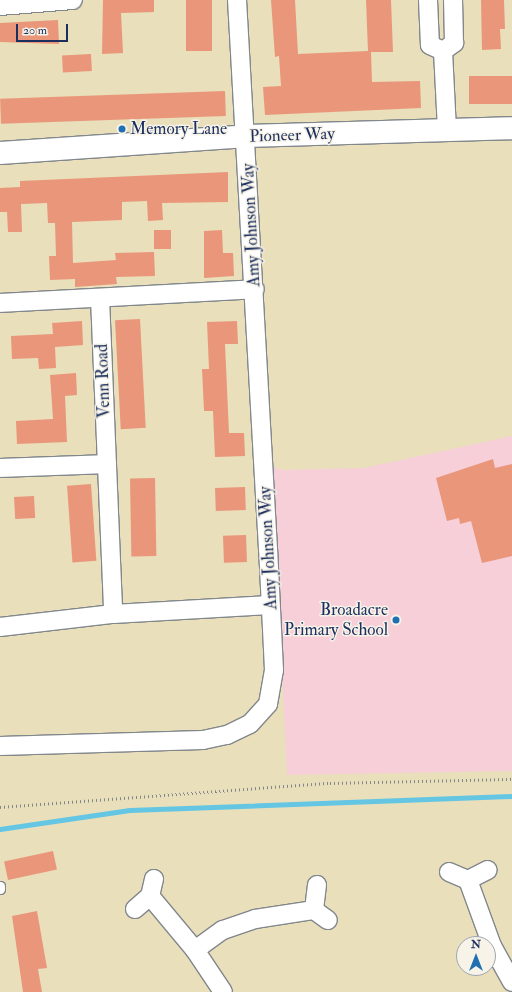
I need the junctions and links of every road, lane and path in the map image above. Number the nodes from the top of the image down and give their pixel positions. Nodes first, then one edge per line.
1 (74, 0) edge
2 (237, 0) edge
3 (428, 0) edge
4 (453, 0) edge
5 (0, 6) edge
6 (443, 51) junction
7 (512, 128) edge
8 (447, 130) junction
9 (246, 136) junction
10 (0, 153) edge
11 (255, 288) junction
12 (100, 298) junction
13 (0, 303) edge
14 (106, 464) junction
15 (0, 468) edge
16 (270, 605) junction
17 (113, 614) junction
18 (0, 627) edge
19 (0, 746) edge
20 (512, 779) edge
21 (0, 807) edge
22 (488, 870) dead end
23 (449, 872) dead end
24 (154, 879) dead end
25 (468, 880) junction
26 (318, 885) dead end
27 (0, 886) edge
28 (0, 890) edge
29 (150, 896) junction
30 (135, 909) dead end
31 (195, 950) junction
32 (512, 982) edge
33 (223, 992) edge

1 - 5 street
2 - 9 street
3 - 6 street
4 - 6 street
6 - 8 street
7 - 8 street, Pioneer Way
8 - 9 street, Pioneer Way
9 - 10 street, Pioneer Way
9 - 11 street, Amy Johnson Way
11 - 12 street
11 - 16 street, Amy Johnson Way
12 - 13 street
12 - 14 street, Venn Road
14 - 15 street
14 - 17 street, Venn Road
16 - 17 street
16 - 19 street, Amy Johnson Way
17 - 18 street
20 - 21 path
22 - 25 street
23 - 25 street
24 - 29 street
25 - 32 street
26 - 31 street
27 - 28 lane
29 - 30 street
29 - 31 street
31 - 33 street

